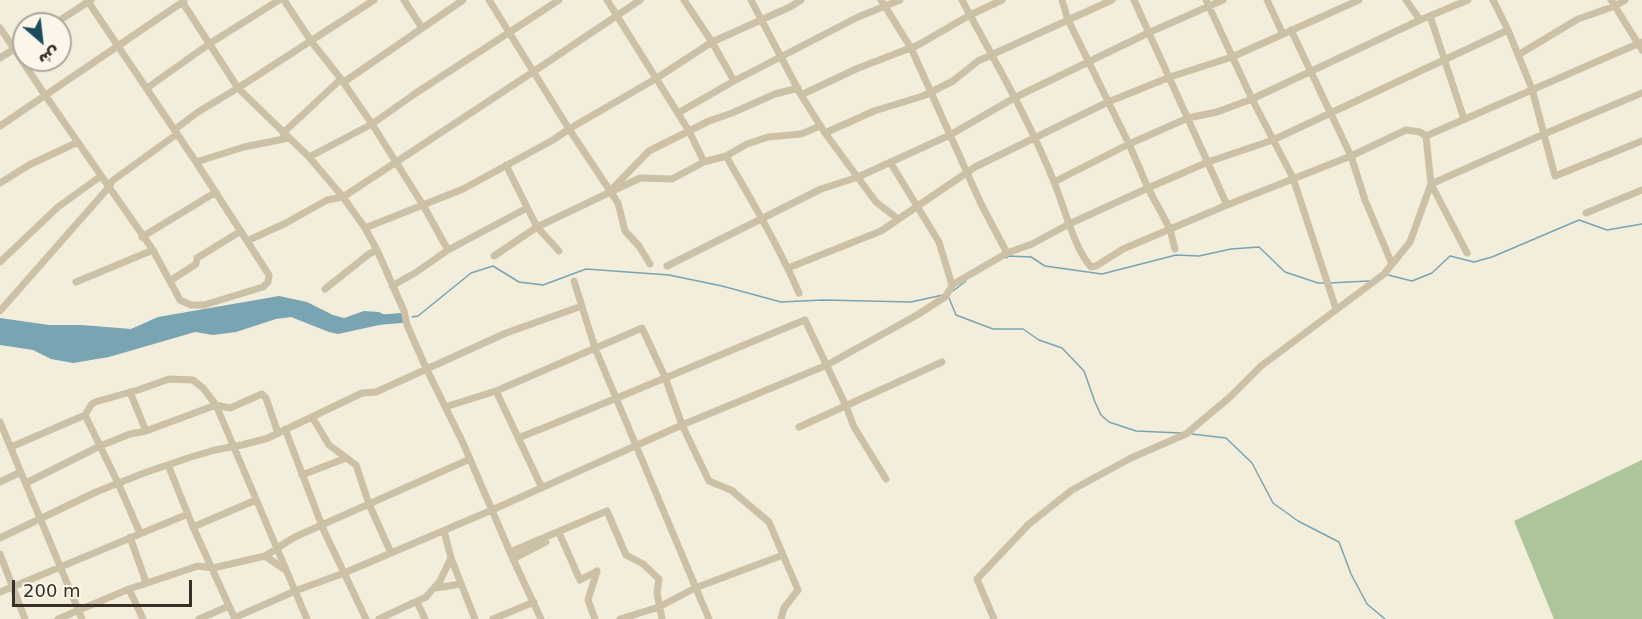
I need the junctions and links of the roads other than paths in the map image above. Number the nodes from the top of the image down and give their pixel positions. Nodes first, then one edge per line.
1 (282, 0) edge
2 (374, 0) edge
3 (404, 0) edge
4 (462, 0) edge
5 (489, 0) edge
6 (559, 0) edge
7 (607, 0) edge
8 (640, 0) edge
9 (684, 0) edge
10 (751, 0) edge
11 (801, 0) edge
12 (900, 0) edge
13 (962, 0) edge
14 (1002, 0) edge
15 (1062, 0) edge
16 (1112, 0) edge
17 (1134, 0) edge
18 (1223, 0) edge
19 (1359, 0) edge
20 (1406, 0) edge
21 (1468, 0) edge
22 (1493, 0) edge
23 (1625, 0) edge
24 (89, 1) edge
25 (183, 1) edge
26 (1269, 1) edge
27 (882, 3) edge
28 (1207, 3) edge
29 (1613, 3) edge
30 (72, 12) edge
31 (617, 15) junction
32 (970, 15) junction
33 (1430, 16) junction
34 (761, 20) junction
35 (1068, 20) junction
36 (1420, 20) junction
37 (0, 28) edge
38 (422, 28) junction
39 (1291, 30) junction
40 (1508, 30) junction
41 (509, 33) junction
42 (1149, 33) junction
43 (1283, 34) junction
44 (311, 41) junction
45 (712, 42) junction
46 (209, 44) junction
47 (118, 45) junction
48 (1641, 45) edge
49 (12, 46) edge
50 (911, 48) junction
51 (992, 55) junction
52 (1518, 55) junction
53 (781, 56) junction
54 (1232, 57) junction
55 (1445, 60) junction
56 (1089, 62) junction
57 (30, 72) edge
58 (533, 72) junction
59 (1310, 73) junction
60 (1170, 77) junction
61 (657, 78) junction
62 (342, 80) junction
63 (734, 81) junction
64 (147, 88) junction
65 (238, 88) junction
66 (1532, 89) junction
67 (799, 92) junction
68 (930, 93) junction
69 (1642, 93) edge
70 (45, 95) junction
71 (1014, 98) junction
72 (1252, 99) junction
73 (1108, 102) junction
74 (678, 113) junction
75 (1330, 113) junction
76 (1188, 118) junction
77 (1464, 119) junction
78 (372, 124) junction
79 (0, 126) edge
80 (820, 126) junction
81 (569, 129) junction
82 (689, 131) junction
83 (175, 132) junction
84 (825, 133) junction
85 (1544, 134) junction
86 (286, 135) junction
87 (950, 135) junction
88 (1426, 136) junction
89 (1035, 139) junction
90 (1273, 140) junction
91 (1642, 141) edge
92 (78, 142) junction
93 (1129, 144) junction
94 (726, 156) junction
95 (1351, 156) junction
96 (309, 157) junction
97 (196, 162) junction
98 (704, 162) junction
99 (890, 162) junction
100 (1208, 162) junction
101 (396, 163) junction
102 (506, 165) junction
103 (967, 172) junction
104 (101, 176) junction
105 (858, 177) junction
106 (1293, 178) junction
107 (1054, 182) junction
108 (0, 183) edge
109 (1431, 184) junction
110 (109, 187) junction
111 (1148, 188) junction
112 (1642, 190) edge
113 (216, 192) junction
114 (610, 192) junction
115 (343, 197) junction
116 (1227, 205) junction
117 (423, 206) junction
118 (917, 206) junction
119 (527, 208) junction
120 (1586, 213) dead end
121 (762, 218) junction
122 (898, 219) junction
123 (1069, 224) junction
124 (537, 227) junction
125 (365, 228) junction
126 (1170, 229) junction
127 (241, 231) junction
128 (142, 237) junction
129 (247, 241) junction
130 (1175, 249) dead end
131 (153, 250) junction
132 (377, 250) junction
133 (448, 250) junction
134 (559, 251) dead end
135 (1007, 253) junction
136 (1467, 253) dead end
137 (494, 256) dead end
138 (0, 262) edge
139 (650, 264) dead end
140 (1392, 264) junction
141 (667, 266) dead end
142 (788, 268) junction
143 (170, 281) junction
144 (573, 281) dead end
145 (76, 282) dead end
146 (952, 285) junction
147 (392, 286) junction
148 (325, 289) dead end
149 (799, 293) dead end
150 (582, 306) junction
151 (1335, 309) junction
152 (0, 311) edge
153 (596, 348) junction
154 (942, 362) dead end
155 (827, 365) junction
156 (426, 368) junction
157 (665, 377) junction
158 (130, 392) junction
159 (496, 392) junction
160 (617, 399) junction
161 (216, 405) junction
162 (846, 406) junction
163 (445, 407) junction
164 (85, 415) junction
165 (312, 417) junction
166 (0, 422) edge
167 (682, 425) junction
168 (799, 427) dead end
169 (146, 431) junction
170 (281, 431) junction
171 (518, 438) junction
172 (636, 445) junction
173 (100, 446) junction
174 (11, 447) junction
175 (233, 447) junction
176 (346, 458) junction
177 (470, 459) junction
178 (168, 465) junction
179 (21, 472) junction
180 (302, 475) junction
181 (886, 479) dead end
182 (0, 482) edge
183 (26, 483) junction
184 (118, 483) junction
185 (542, 488) junction
186 (256, 501) junction
187 (369, 504) junction
188 (492, 510) junction
189 (607, 511) junction
190 (188, 514) junction
191 (40, 519) junction
192 (322, 525) junction
193 (193, 527) junction
194 (444, 531) junction
195 (140, 533) junction
196 (560, 535) junction
197 (130, 537) junction
198 (0, 538) edge
199 (277, 550) junction
200 (391, 553) junction
201 (0, 554) edge
202 (783, 555) junction
203 (265, 556) junction
204 (511, 556) junction
205 (451, 558) junction
206 (60, 566) junction
207 (213, 568) junction
208 (285, 570) junction
209 (344, 573) junction
210 (146, 582) junction
211 (461, 584) junction
212 (13, 587) junction
213 (435, 588) junction
214 (696, 588) junction
215 (129, 589) junction
216 (295, 591) junction
217 (0, 592) edge
218 (417, 602) junction
219 (534, 602) junction
220 (229, 606) junction
221 (659, 607) junction
222 (78, 610) junction
223 (780, 618) edge
224 (25, 619) edge
225 (58, 619) edge
226 (82, 619) edge
227 (143, 619) edge
228 (199, 619) edge
229 (235, 619) edge
230 (307, 619) edge
231 (366, 619) edge
232 (379, 619) edge
233 (425, 619) edge
234 (475, 619) edge
235 (494, 619) edge
236 (541, 619) edge
237 (594, 619) edge
238 (620, 619) edge
239 (662, 619) edge
240 (709, 619) edge
241 (994, 619) edge

1 - 44 street
1 - 46 street
2 - 44 street
3 - 38 street
4 - 38 street
5 - 41 street
6 - 41 street
7 - 31 street
8 - 31 street
9 - 45 street
10 - 34 street
11 - 34 street
12 - 27 street
13 - 32 street
14 - 32 street
15 - 35 street
16 - 35 street
17 - 42 street
18 - 28 street
19 - 39 street
20 - 36 street
21 - 33 street
22 - 40 street
23 - 29 street
24 - 30 street
24 - 47 street
25 - 46 street
25 - 47 street
26 - 43 street
27 - 50 street
27 - 53 street
28 - 42 street
28 - 54 street
29 - 48 street
29 - 52 street
31 - 58 street
31 - 61 street
32 - 50 street
32 - 51 street
33 - 36 street
33 - 55 street
34 - 45 street
34 - 53 street
35 - 51 street
35 - 56 street
36 - 59 street
37 - 49 street
38 - 62 street
39 - 43 street
39 - 59 street
40 - 52 street
40 - 55 street
41 - 58 street
41 - 78 street
42 - 56 street
42 - 60 street
43 - 54 street
44 - 62 street
44 - 65 street
45 - 61 street
45 - 63 street
46 - 64 street
46 - 65 street
47 - 64 street
47 - 70 street
48 - 66 street
50 - 67 street
50 - 68 street
51 - 68 street
51 - 71 street
52 - 66 street
53 - 63 street
53 - 67 street
54 - 60 street
54 - 72 street
55 - 75 street
55 - 77 street
56 - 71 street
56 - 73 street
57 - 70 street
58 - 81 street
58 - 101 street
59 - 72 street
59 - 75 street
60 - 73 street
60 - 76 street
61 - 74 street
61 - 81 street
62 - 78 street
62 - 86 street
63 - 74 street
64 - 83 street
65 - 83 street
65 - 86 street
66 - 77 street
66 - 85 street
67 - 80 street
67 - 82 street
68 - 84 street
68 - 87 street
69 - 85 street
70 - 79 street
70 - 92 street
71 - 87 street
71 - 89 street
72 - 76 street
72 - 90 street
73 - 89 street
73 - 93 street
74 - 82 street
75 - 90 street
75 - 95 street
76 - 93 street
76 - 100 street
77 - 88 street
78 - 96 street
78 - 101 street
80 - 84 street
80 - 94 street
81 - 102 street
81 - 114 street
82 - 98 street
82 - 114 street
83 - 97 street
83 - 110 street
84 - 105 street
85 - 91 street
85 - 109 street
86 - 96 street
86 - 97 street
87 - 99 street
87 - 103 street
88 - 95 street
88 - 109 street
89 - 103 street
89 - 107 street
90 - 100 street
90 - 106 street
92 - 104 street
92 - 108 street
93 - 107 street
93 - 111 street
94 - 98 street
94 - 121 street
95 - 106 street
95 - 140 street
96 - 115 street
97 - 113 street
98 - 114 street
99 - 105 street
99 - 118 street
100 - 111 street
100 - 116 street
101 - 115 street
101 - 117 street
102 - 117 street
102 - 119 street
103 - 118 street
103 - 135 street
104 - 110 street
104 - 138 street
105 - 121 street
105 - 122 street
106 - 116 street
106 - 151 street
107 - 123 street
109 - 136 street
109 - 140 street
110 - 128 street
110 - 152 street
111 - 123 street
111 - 126 street
112 - 120 street
113 - 127 street
113 - 128 street
114 - 124 street
114 - 139 street
115 - 125 street
115 - 129 street
116 - 126 street
117 - 125 street
117 - 133 street
118 - 122 street
118 - 146 street
119 - 124 street
119 - 133 street
121 - 141 street
121 - 142 street
122 - 142 street
123 - 126 street
123 - 135 street
124 - 134 street
124 - 137 street
125 - 132 street
126 - 130 street
127 - 129 street
127 - 143 street
128 - 131 street
129 - 143 street
131 - 143 street
131 - 145 street
132 - 147 street
132 - 148 street
133 - 147 street
135 - 146 street
140 - 151 street
142 - 149 street
144 - 150 street
146 - 155 street
147 - 156 street
150 - 153 street
150 - 156 street
151 - 241 street
153 - 157 street
153 - 159 street
153 - 160 street
154 - 162 street
155 - 157 street
155 - 162 street
155 - 167 street
156 - 163 street
156 - 165 street
157 - 160 street
157 - 167 street
158 - 161 street
158 - 164 street
158 - 169 street
159 - 163 street
159 - 171 street
160 - 171 street
160 - 172 street
161 - 169 street
161 - 170 street
161 - 175 street
162 - 168 street
162 - 181 street
163 - 177 street
164 - 173 street
164 - 174 street
165 - 170 street
165 - 176 street
166 - 174 street
167 - 172 street
167 - 202 street
169 - 173 street
170 - 175 street
170 - 180 street
171 - 185 street
172 - 185 street
172 - 214 street
173 - 183 street
173 - 184 street
174 - 179 street
175 - 178 street
175 - 186 street
176 - 180 street
176 - 187 street
177 - 187 street
177 - 188 street
178 - 184 street
178 - 190 street
179 - 182 street
179 - 183 street
180 - 192 street
183 - 191 street
184 - 191 street
184 - 195 street
185 - 188 street
186 - 193 street
186 - 199 street
187 - 192 street
187 - 200 street
188 - 194 street
188 - 204 street
189 - 196 street
189 - 204 street
189 - 221 street
190 - 193 street
190 - 195 street
191 - 198 street
191 - 206 street
192 - 199 street
192 - 209 street
193 - 207 street
194 - 200 street
194 - 205 street
195 - 197 street
196 - 204 street
196 - 237 street
197 - 206 street
197 - 210 street
199 - 203 street
199 - 208 street
200 - 209 street
201 - 212 street
202 - 214 street
202 - 223 street
203 - 207 street
203 - 208 street
204 - 219 street
205 - 211 street
205 - 213 street
206 - 212 street
206 - 222 street
207 - 210 street
207 - 220 street
208 - 216 street
209 - 216 street
209 - 231 street
210 - 215 street
211 - 213 street
211 - 234 street
212 - 217 street
212 - 224 street
213 - 218 street
214 - 221 street
214 - 240 street
215 - 222 street
215 - 227 street
216 - 229 street
216 - 230 street
218 - 232 street
218 - 233 street
219 - 235 street
219 - 236 street
220 - 228 street
220 - 229 street
221 - 238 street
221 - 239 street
222 - 225 street
222 - 226 street

